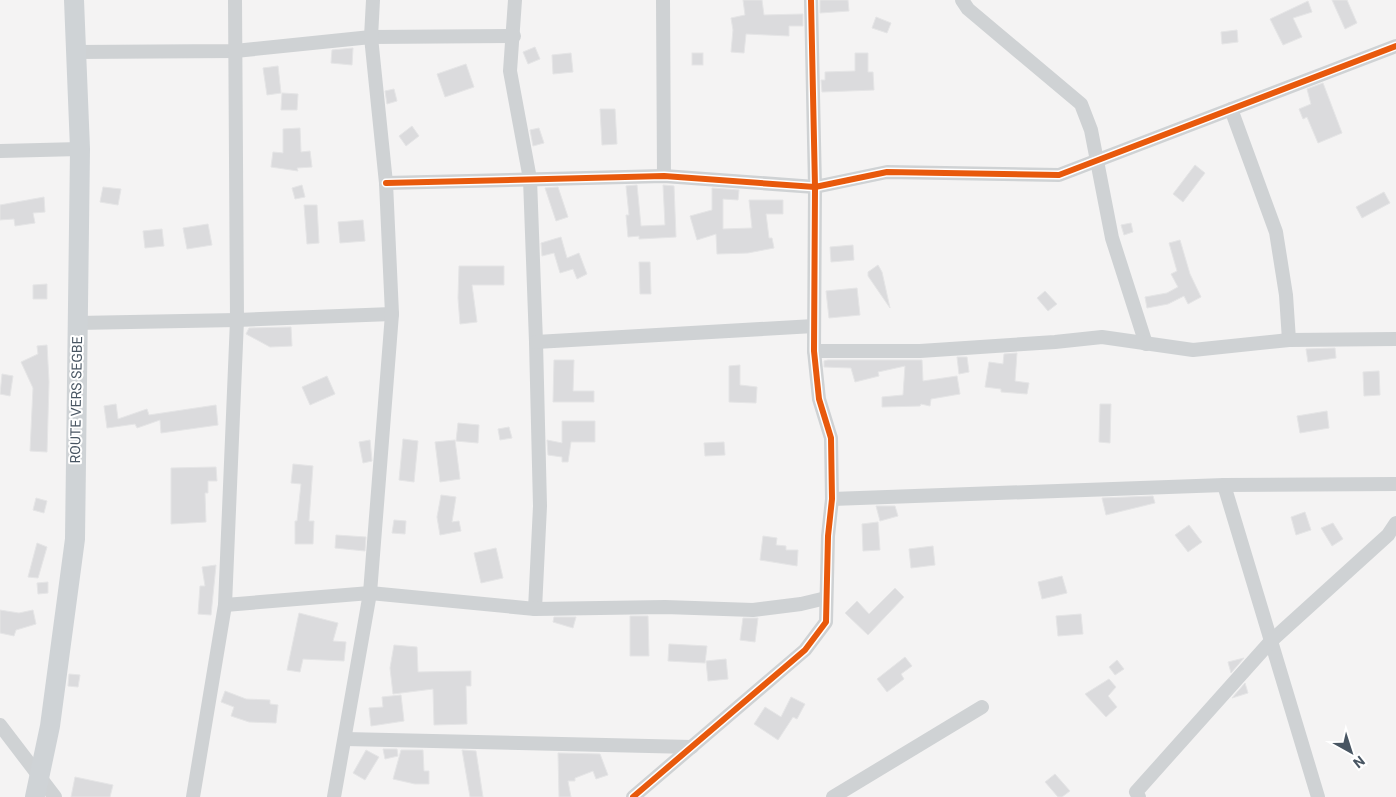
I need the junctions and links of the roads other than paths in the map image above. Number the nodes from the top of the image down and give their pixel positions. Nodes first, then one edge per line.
1 (74, 0) edge
2 (235, 0) edge
3 (372, 0) edge
4 (515, 0) edge
5 (663, 0) edge
6 (811, 0) edge
7 (962, 0) edge
8 (514, 36) junction
9 (372, 37) junction
10 (1396, 46) edge
11 (235, 51) junction
12 (75, 52) junction
13 (1231, 109) junction
14 (80, 149) junction
15 (0, 151) edge
16 (1097, 162) junction
17 (664, 176) junction
18 (530, 179) junction
19 (386, 183) junction
20 (815, 187) junction
21 (392, 314) junction
22 (237, 320) junction
23 (77, 323) junction
24 (814, 326) junction
25 (1396, 339) edge
26 (1288, 340) junction
27 (536, 342) junction
28 (1146, 344) junction
29 (814, 351) junction
30 (1396, 484) edge
31 (1224, 485) junction
32 (832, 500) junction
33 (1396, 523) edge
34 (370, 593) junction
35 (826, 598) junction
36 (226, 605) junction
37 (535, 609) junction
38 (1271, 641) junction
39 (982, 707) dead end
40 (0, 724) edge
41 (345, 739) junction
42 (692, 747) junction
43 (40, 777) junction
44 (35, 797) edge
45 (56, 797) edge
46 (193, 797) edge
47 (334, 797) edge
48 (633, 797) edge
49 (832, 797) edge
50 (1139, 797) edge
51 (1318, 797) edge

1 - 12 main road, ROUTE VERS SEGBE
2 - 11 street
3 - 9 street
4 - 8 street
5 - 17 street
6 - 20 street
7 - 16 street
8 - 9 street
8 - 18 street
9 - 11 street
9 - 19 street
10 - 13 street
11 - 12 street
11 - 22 street
12 - 14 main road, ROUTE VERS SEGBE
13 - 16 street
13 - 26 street
14 - 15 street
14 - 23 main road, ROUTE VERS SEGBE
16 - 20 street
16 - 28 street
17 - 18 street
17 - 20 street
18 - 19 street
18 - 27 street
19 - 21 street
20 - 24 street
21 - 22 street
21 - 34 street
22 - 23 street
22 - 36 street
23 - 43 main road, ROUTE VERS SEGBE
24 - 27 street
24 - 29 street
25 - 26 street
26 - 28 street
27 - 37 street
28 - 29 street
29 - 32 street
30 - 31 street
31 - 32 street
31 - 38 street
32 - 35 street
33 - 38 street
34 - 36 street
34 - 37 street
34 - 41 street
35 - 37 street
35 - 42 street
36 - 46 street
38 - 50 street
38 - 51 street
39 - 49 street
40 - 43 street
41 - 42 street
41 - 47 street
42 - 48 street
43 - 44 main road, ROUTE VERS SEGBE
43 - 45 street

